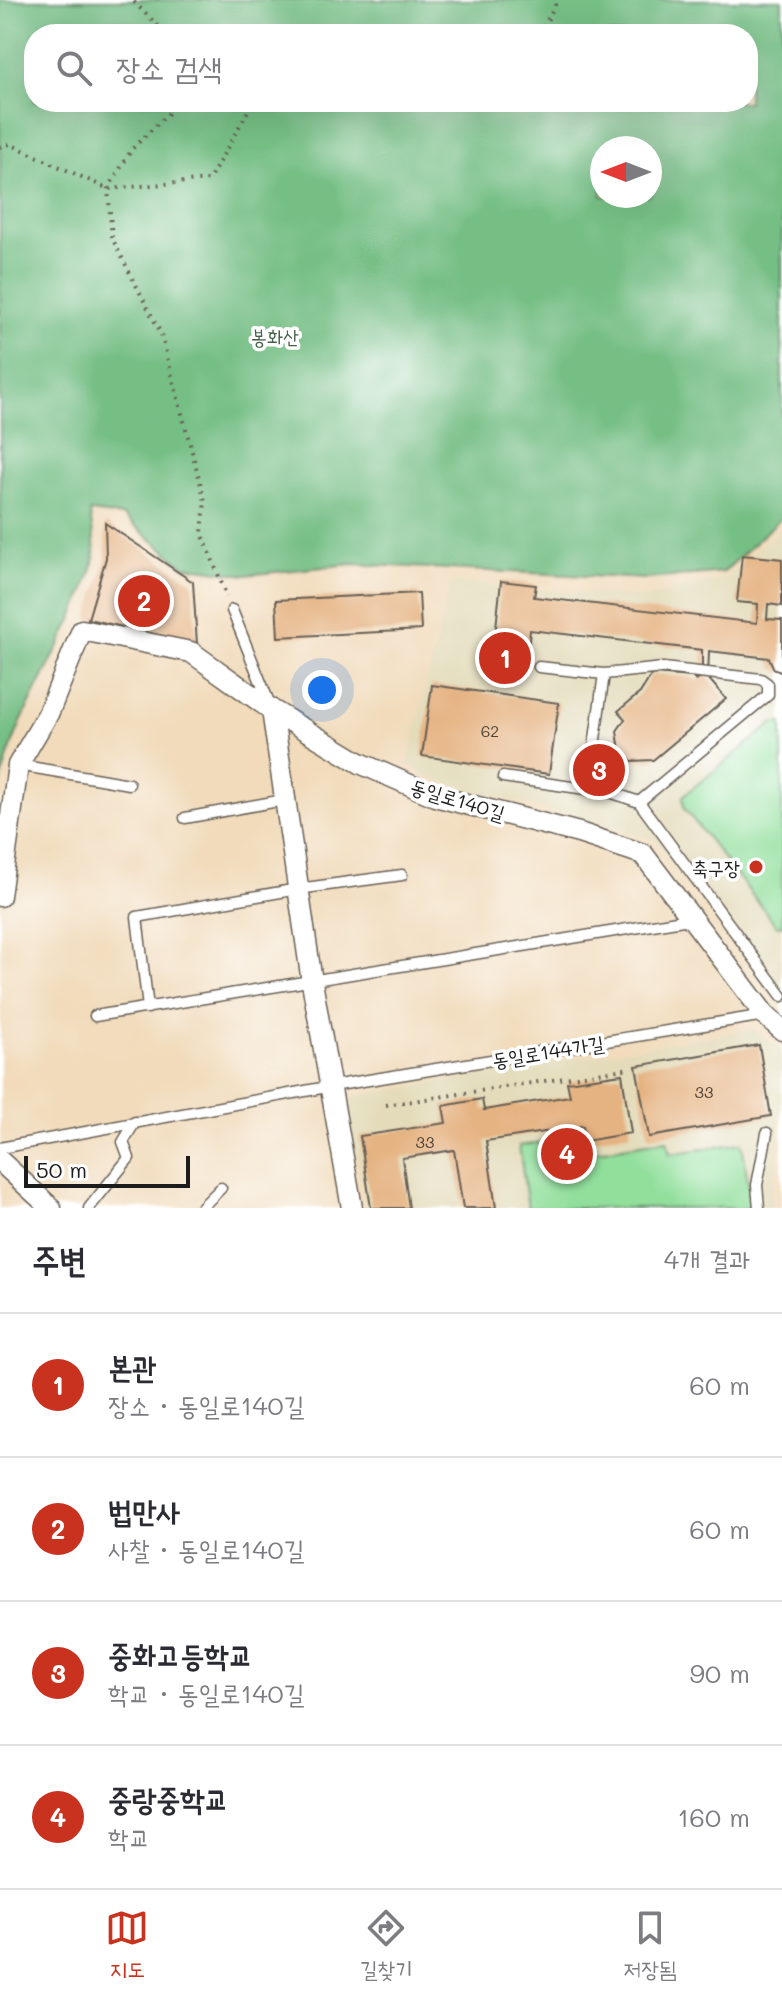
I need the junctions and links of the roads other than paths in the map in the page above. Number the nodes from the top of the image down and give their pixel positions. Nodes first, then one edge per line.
1 (232, 610) road end
2 (539, 667) dead end
3 (604, 674) junction
4 (272, 710) junction
5 (18, 765) junction
6 (503, 777) dead end
7 (129, 784) dead end
8 (588, 790) junction
9 (284, 800) junction
10 (639, 802) junction
11 (185, 818) dead end
12 (402, 875) dead end
13 (298, 889) junction
14 (0, 896) edge
15 (689, 919) junction
16 (312, 982) junction
17 (782, 996) edge
18 (148, 1008) junction
19 (765, 1015) junction
20 (95, 1016) dead end
21 (782, 1030) edge
22 (332, 1086) junction
23 (135, 1122) junction
24 (767, 1133) dead end
25 (0, 1148) edge
26 (0, 1161) edge
27 (221, 1188) dead end
28 (51, 1208) edge
29 (89, 1208) edge
30 (201, 1208) edge
31 (352, 1208) edge
32 (759, 1208) edge

1 - 4 lane
2 - 3 lane
3 - 8 lane
3 - 10 lane
4 - 5 street, 동일로140길
4 - 9 street
4 - 15 street, 동일로140길
5 - 7 lane
5 - 14 street
6 - 8 lane
8 - 10 lane
9 - 11 lane
9 - 13 street
10 - 17 lane
12 - 13 lane
13 - 16 street
13 - 18 lane
15 - 16 lane
15 - 19 street, 동일로140길
16 - 18 lane
16 - 22 street
18 - 20 lane
19 - 21 street, 동일로140길
19 - 22 lane, 동일로144가길
22 - 23 lane, 동일로144가길
22 - 31 street
23 - 25 lane, 동일로144가길
23 - 29 lane
24 - 32 lane
26 - 28 street
27 - 30 lane

